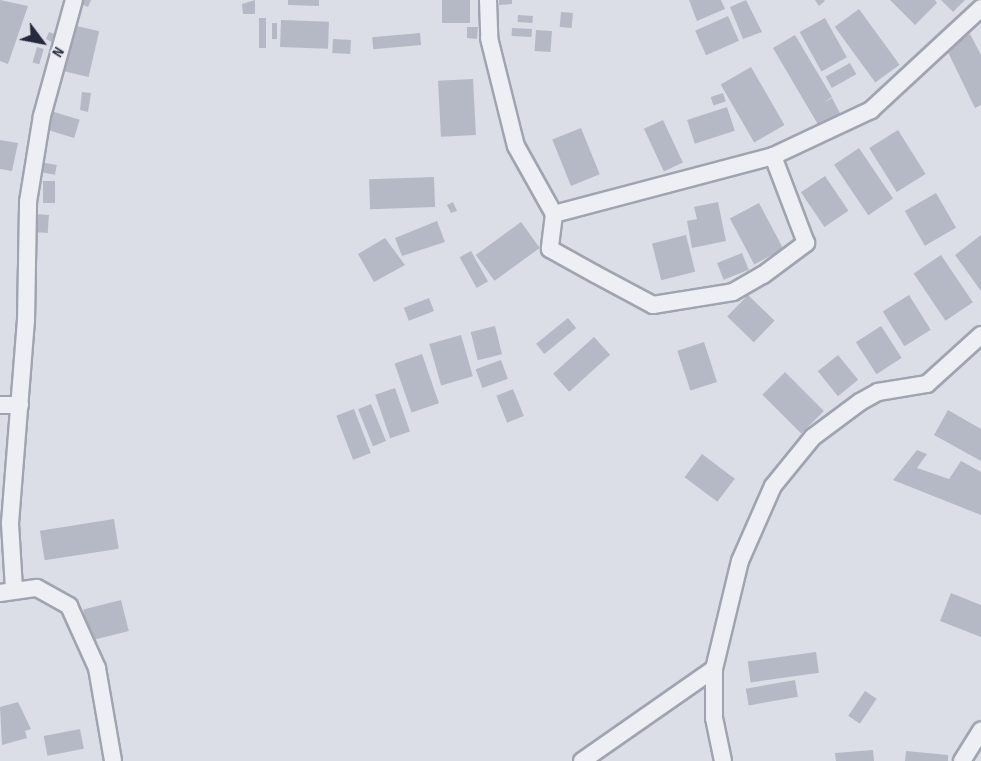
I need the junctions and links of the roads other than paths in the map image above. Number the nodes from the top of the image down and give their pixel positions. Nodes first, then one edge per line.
1 (74, 0) edge
2 (488, 0) edge
3 (981, 8) edge
4 (773, 156) junction
5 (554, 214) junction
6 (981, 335) edge
7 (0, 405) edge
8 (20, 405) junction
9 (7, 591) edge
10 (714, 669) junction
11 (981, 731) edge
12 (113, 761) edge
13 (582, 761) edge
14 (723, 761) edge
15 (962, 761) edge

1 - 8 street
2 - 5 street
3 - 4 street
4 - 5 street
4 - 5 street
6 - 10 street
7 - 8 street
8 - 9 street
9 - 12 street
10 - 13 street
10 - 14 street
11 - 15 street

